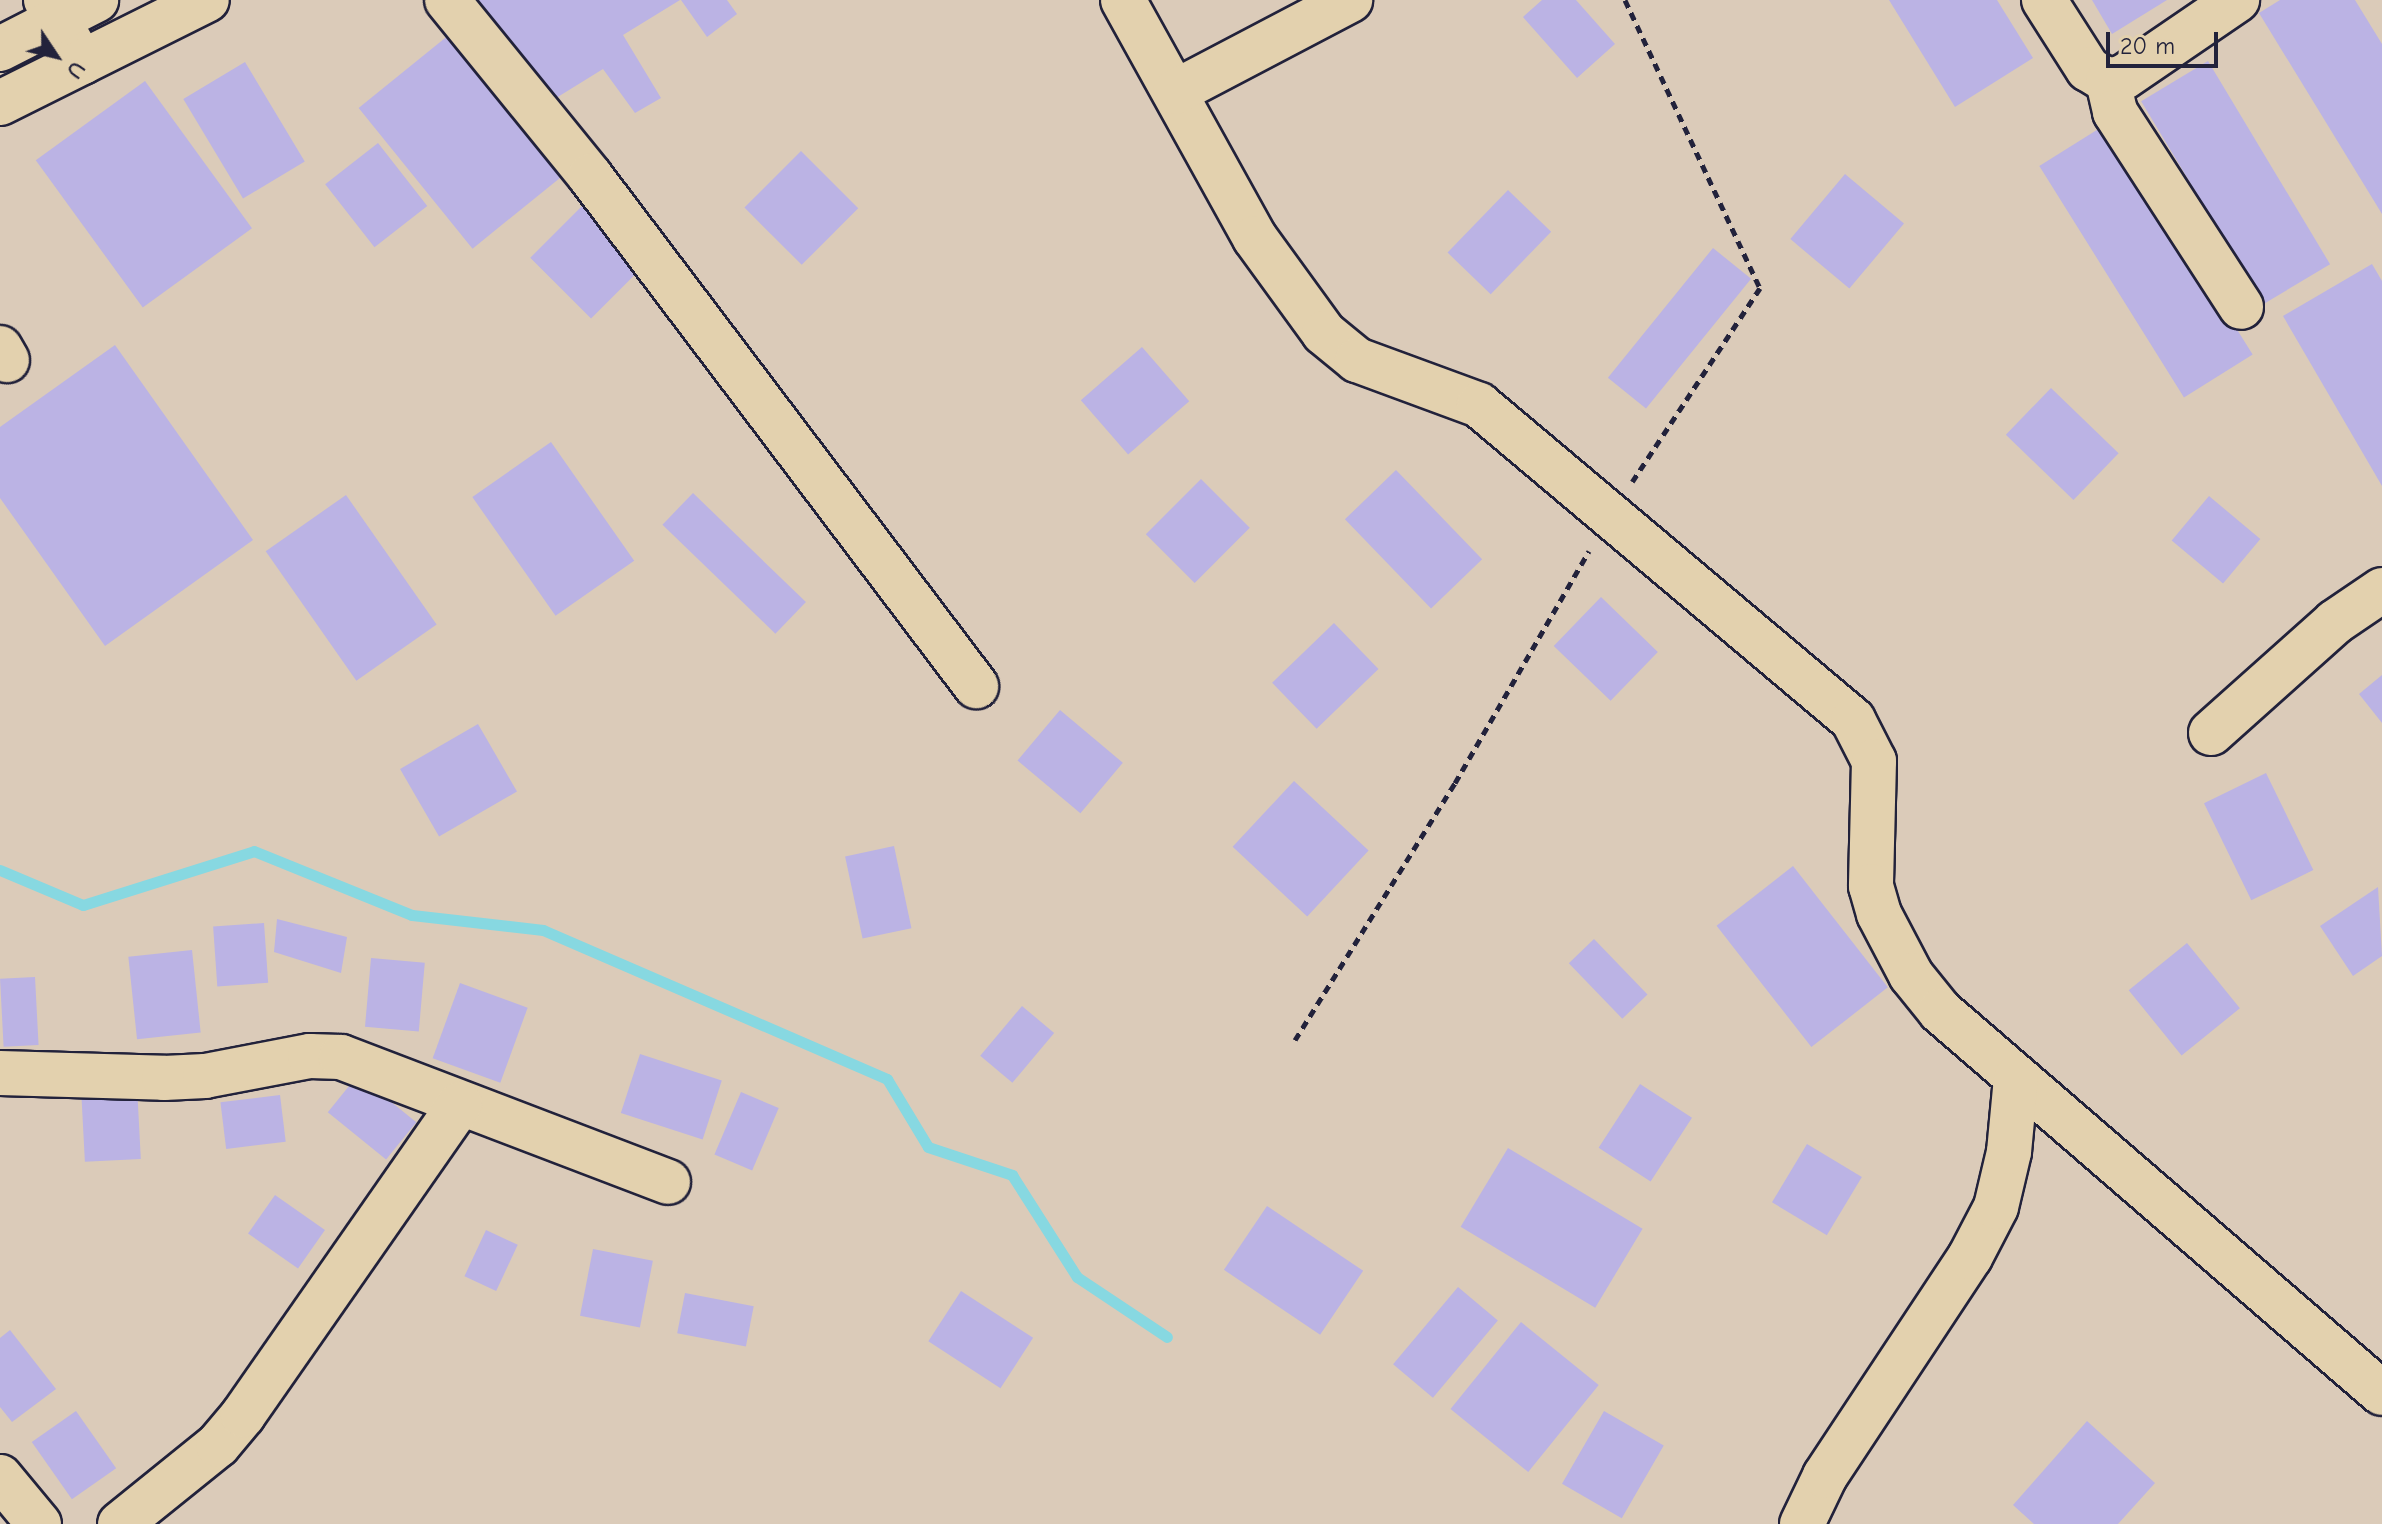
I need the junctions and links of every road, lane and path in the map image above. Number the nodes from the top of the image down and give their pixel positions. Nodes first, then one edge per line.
1 (96, 0) edge
2 (207, 0) edge
3 (447, 0) edge
4 (1123, 0) edge
5 (1350, 0) edge
6 (1625, 0) edge
7 (2044, 0) edge
8 (2237, 0) edge
9 (52, 10) edge
10 (0, 49) edge
11 (82, 62) junction
12 (2108, 81) junction
13 (1175, 92) junction
14 (0, 103) edge
15 (2241, 307) dead end
16 (1611, 514) junction
17 (2382, 590) edge
18 (976, 686) dead end
19 (2211, 733) dead end
20 (1295, 1040) dead end
21 (0, 1073) edge
22 (2016, 1078) junction
23 (460, 1104) junction
24 (668, 1182) dead end
25 (2382, 1393) edge
26 (0, 1477) edge
27 (39, 1524) edge
28 (120, 1524) edge
29 (1802, 1524) edge

1 - 9 main road
2 - 11 main road
3 - 18 main road
4 - 13 main road
5 - 13 main road
6 - 16 path
7 - 12 main road
8 - 12 main road
9 - 10 main road
9 - 11 main road
11 - 14 main road
12 - 15 main road
13 - 16 main road
16 - 20 path
16 - 22 main road
17 - 19 main road
21 - 23 main road
22 - 25 main road
22 - 29 main road
23 - 24 main road
23 - 28 main road
26 - 27 main road

